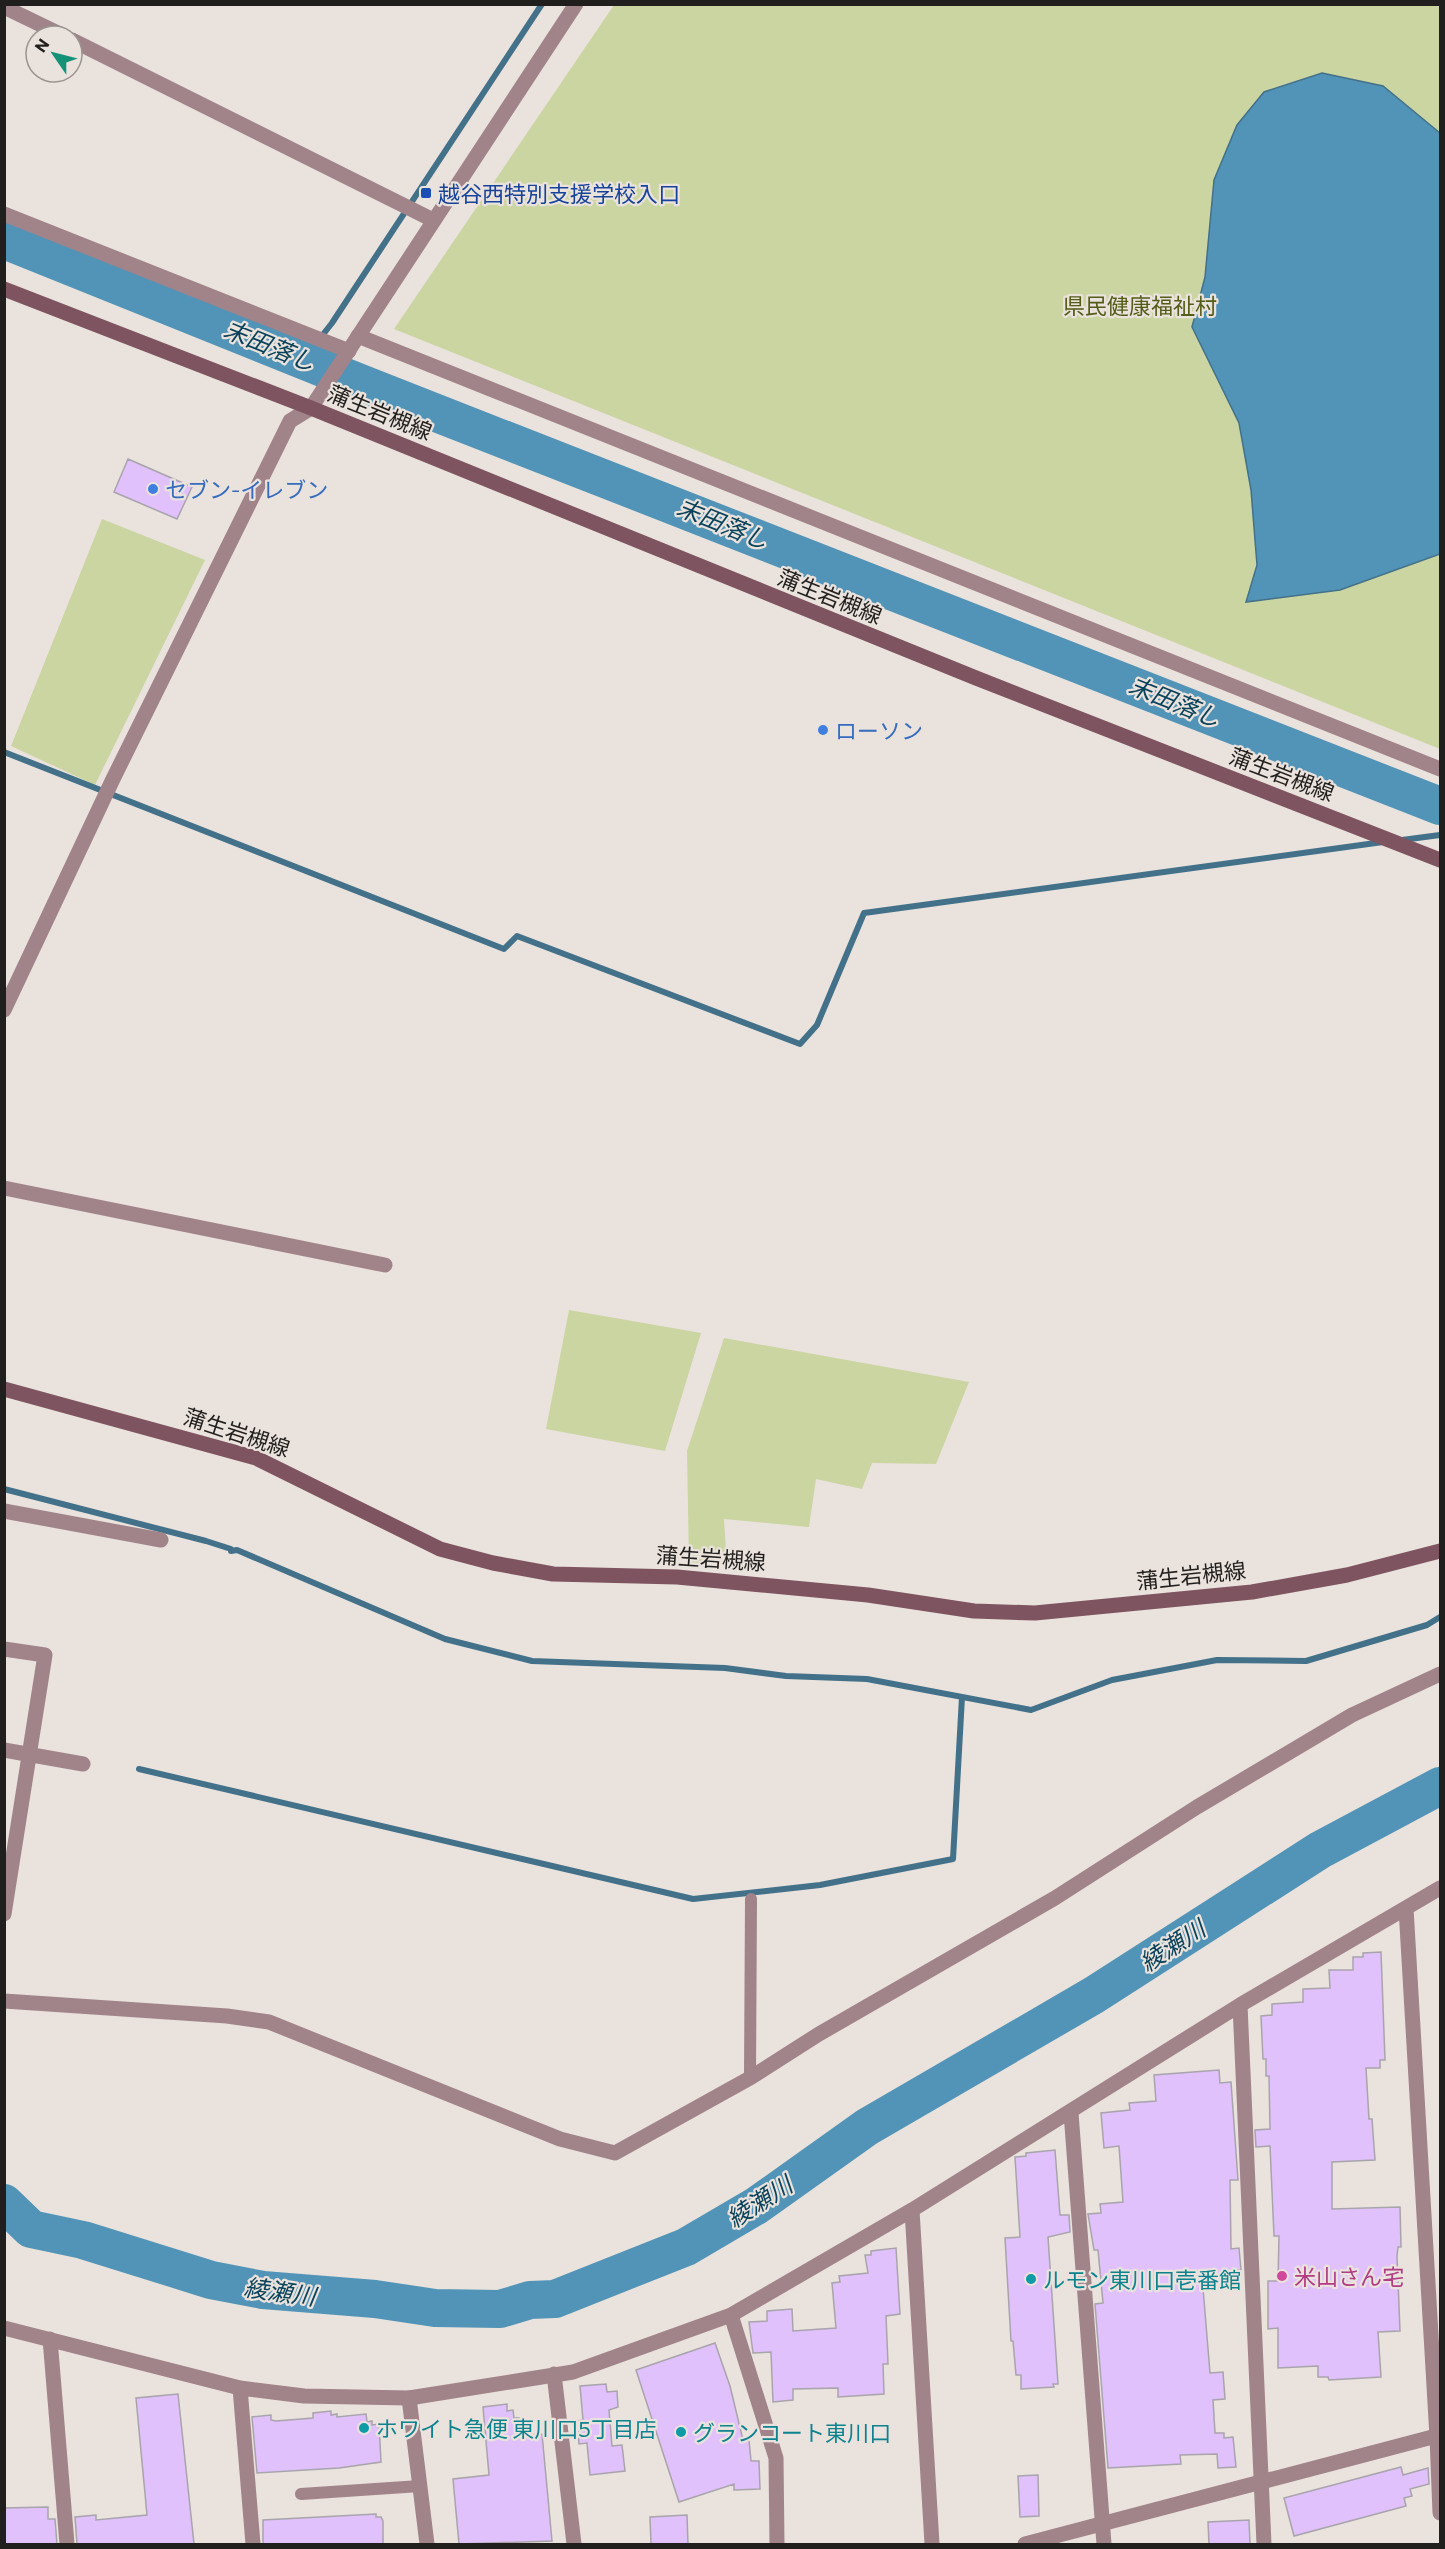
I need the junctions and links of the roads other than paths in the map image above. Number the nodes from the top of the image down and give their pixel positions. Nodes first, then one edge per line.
1 (576, 4) edge
2 (4, 6) edge
3 (40, 24) edge
4 (84, 46) edge
5 (4, 213) edge
6 (433, 220) junction
7 (4, 289) edge
8 (358, 336) junction
9 (349, 351) junction
10 (311, 408) junction
11 (1440, 769) edge
12 (1440, 859) edge
13 (4, 1010) edge
14 (4, 1188) edge
15 (384, 1265) dead end
16 (4, 1389) edge
17 (4, 1511) edge
18 (161, 1540) dead end
19 (1440, 1551) edge
20 (4, 1649) edge
21 (1440, 1674) edge
22 (4, 1750) edge
23 (30, 1754) junction
24 (83, 1764) dead end
25 (1440, 1888) edge
26 (751, 1899) dead end
27 (1406, 1908) junction
28 (4, 1914) edge
29 (4, 2001) edge
30 (1240, 2005) junction
31 (750, 2078) junction
32 (1071, 2113) junction
33 (912, 2210) junction
34 (731, 2315) junction
35 (4, 2328) edge
36 (50, 2339) junction
37 (554, 2374) junction
38 (240, 2388) junction
39 (409, 2398) junction
40 (1438, 2436) edge
41 (1263, 2481) junction
42 (420, 2486) junction
43 (301, 2494) dead end
44 (1440, 2513) edge
45 (1103, 2523) junction
46 (67, 2544) edge
47 (254, 2544) edge
48 (427, 2544) edge
49 (574, 2544) edge
50 (777, 2544) edge
51 (933, 2544) edge
52 (1025, 2544) edge
53 (1104, 2544) edge
54 (1264, 2544) edge

1 - 6 street
2 - 3 street
4 - 6 street
5 - 9 street
6 - 8 street
7 - 10 main road, 蒲生岩槻線
8 - 9 street
8 - 11 street
9 - 10 street
10 - 12 main road, 蒲生岩槻線
10 - 13 street
14 - 15 street
16 - 19 main road, 蒲生岩槻線
17 - 18 street
20 - 23 street
21 - 31 street
22 - 23 street
23 - 24 street
23 - 28 street
25 - 27 street
26 - 31 lane
27 - 30 street
27 - 40 street
29 - 31 street
30 - 32 street
30 - 41 street
32 - 33 street
32 - 45 street
33 - 34 street
33 - 51 street
34 - 37 street
34 - 50 street
35 - 36 street
36 - 38 street
36 - 46 street
37 - 39 street
37 - 49 street
38 - 39 street
38 - 47 street
39 - 42 street
40 - 41 street
40 - 44 street
41 - 45 street
41 - 54 street
42 - 43 lane
42 - 48 street
45 - 52 street
45 - 53 street

